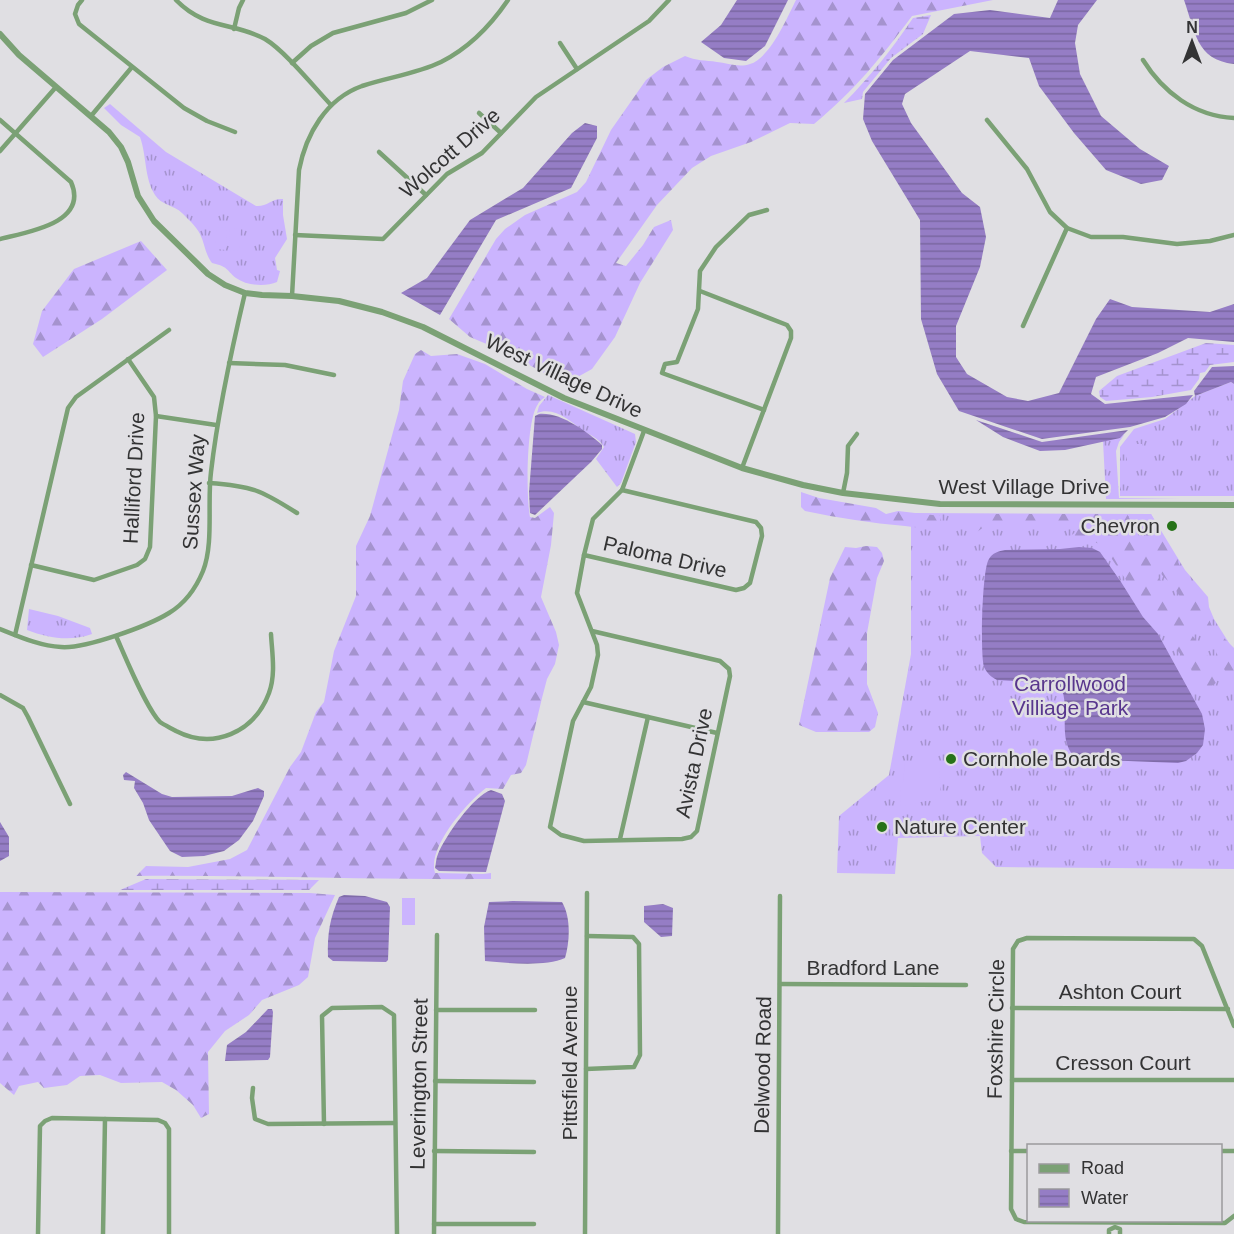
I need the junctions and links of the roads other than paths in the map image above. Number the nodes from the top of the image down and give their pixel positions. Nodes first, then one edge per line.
1 (82, 0) edge
2 (176, 0) edge
3 (243, 0) edge
4 (432, 0) edge
5 (508, 0) edge
6 (669, 0) edge
7 (234, 29) junction
8 (0, 34) edge
9 (560, 43) dead end
10 (1143, 60) dead end
11 (292, 63) junction
12 (132, 67) junction
13 (577, 69) junction
14 (56, 87) junction
15 (331, 105) junction
16 (479, 113) dead end
17 (91, 116) junction
18 (1234, 118) edge
19 (0, 120) edge
20 (987, 120) dead end
21 (236, 132) dead end
22 (16, 133) junction
23 (501, 133) junction
24 (0, 151) edge
25 (379, 152) dead end
26 (426, 195) junction
27 (767, 210) dead end
28 (1067, 228) junction
29 (295, 235) junction
30 (1234, 235) edge
31 (0, 239) edge
32 (700, 291) junction
33 (245, 293) junction
34 (292, 296) junction
35 (1023, 326) dead end
36 (169, 330) dead end
37 (128, 359) junction
38 (229, 363) junction
39 (334, 375) dead end
40 (764, 410) junction
41 (156, 416) junction
42 (216, 425) junction
43 (644, 431) junction
44 (857, 434) dead end
45 (742, 468) junction
46 (209, 483) junction
47 (622, 490) junction
48 (843, 493) junction
49 (1234, 505) edge
50 (297, 513) dead end
51 (584, 555) junction
52 (31, 566) junction
53 (0, 630) edge
54 (592, 631) junction
55 (271, 634) dead end
56 (15, 635) junction
57 (116, 636) junction
58 (0, 695) edge
59 (583, 702) junction
60 (648, 717) junction
61 (717, 733) junction
62 (70, 804) dead end
63 (620, 839) junction
64 (587, 893) dead end
65 (780, 896) dead end
66 (437, 935) dead end
67 (587, 936) junction
68 (780, 984) junction
69 (966, 985) dead end
70 (1012, 1008) junction
71 (1228, 1009) junction
72 (436, 1010) junction
73 (535, 1011) dead end
74 (1234, 1026) edge
75 (586, 1069) junction
76 (1012, 1080) junction
77 (1234, 1080) edge
78 (435, 1081) junction
79 (534, 1082) dead end
80 (253, 1088) dead end
81 (105, 1119) junction
82 (395, 1123) junction
83 (324, 1124) junction
84 (434, 1151) junction
85 (1011, 1151) junction
86 (1027, 1151) edge
87 (534, 1152) dead end
88 (1234, 1216) edge
89 (434, 1224) junction
90 (534, 1224) dead end
91 (1115, 1225) junction
92 (38, 1234) edge
93 (103, 1234) edge
94 (169, 1234) edge
95 (397, 1234) edge
96 (434, 1234) edge
97 (585, 1234) edge
98 (778, 1234) edge
99 (1109, 1234) edge
100 (1120, 1234) edge

1 - 12 street
2 - 7 street
3 - 7 street
4 - 11 street
5 - 15 street
6 - 13 street, Wolcott Drive
7 - 11 street
8 - 14 street, West Village Drive
9 - 13 street
10 - 18 street
11 - 15 street
12 - 17 street
12 - 21 street
13 - 23 street, Wolcott Drive
14 - 17 street, West Village Drive
14 - 22 street
15 - 29 street
16 - 23 street
17 - 33 street, West Village Drive
19 - 22 street
20 - 28 street
22 - 24 street
22 - 31 street
23 - 26 street, Wolcott Drive
25 - 26 street
26 - 29 street, Wolcott Drive
27 - 32 street
28 - 30 street
28 - 35 street
29 - 34 street
32 - 40 street
32 - 40 street
33 - 34 street, West Village Drive
33 - 38 street, Sussex Way
34 - 43 street, West Village Drive
36 - 37 street
37 - 41 street, Halliford Drive
37 - 52 street
38 - 39 street
38 - 42 street, Sussex Way
40 - 45 street
41 - 42 street
41 - 52 street, Halliford Drive
42 - 46 street, Sussex Way
43 - 45 street, West Village Drive
43 - 47 street, Avista Drive
44 - 48 street
45 - 48 street, West Village Drive
46 - 50 street
46 - 57 street, Sussex Way
47 - 51 street, Avista Drive
47 - 51 street, Paloma Drive
48 - 49 street, West Village Drive
51 - 54 street, Avista Drive
52 - 56 street
53 - 56 street, Sussex Way
54 - 59 street, Avista Drive
54 - 61 street, Avista Drive
55 - 57 street
56 - 57 street, Sussex Way
58 - 62 street
59 - 60 street
59 - 63 street, Avista Drive
60 - 61 street
60 - 63 street
61 - 63 street, Avista Drive
64 - 67 street, Pittsfield Avenue
65 - 68 street, Delwood Road
66 - 72 street, Leverington Street
67 - 75 street, Pittsfield Avenue
67 - 75 street
68 - 69 street, Bradford Lane
68 - 98 street, Delwood Road
70 - 71 street, Ashton Court
70 - 71 street, Foxshire Circle
70 - 76 street, Foxshire Circle
71 - 74 street, Foxshire Circle
72 - 73 street
72 - 78 street, Leverington Street
75 - 97 street, Pittsfield Avenue
76 - 77 street, Cresson Court
76 - 85 street, Foxshire Circle
78 - 79 street
78 - 84 street, Leverington Street
80 - 83 street
81 - 92 street
81 - 93 street
81 - 94 street
82 - 83 street
82 - 83 street
82 - 95 street
84 - 87 street
84 - 89 street, Leverington Street
85 - 86 street
85 - 91 street, Foxshire Circle
88 - 91 street, Foxshire Circle
89 - 90 street
89 - 96 street, Leverington Street
91 - 99 street
91 - 100 street

